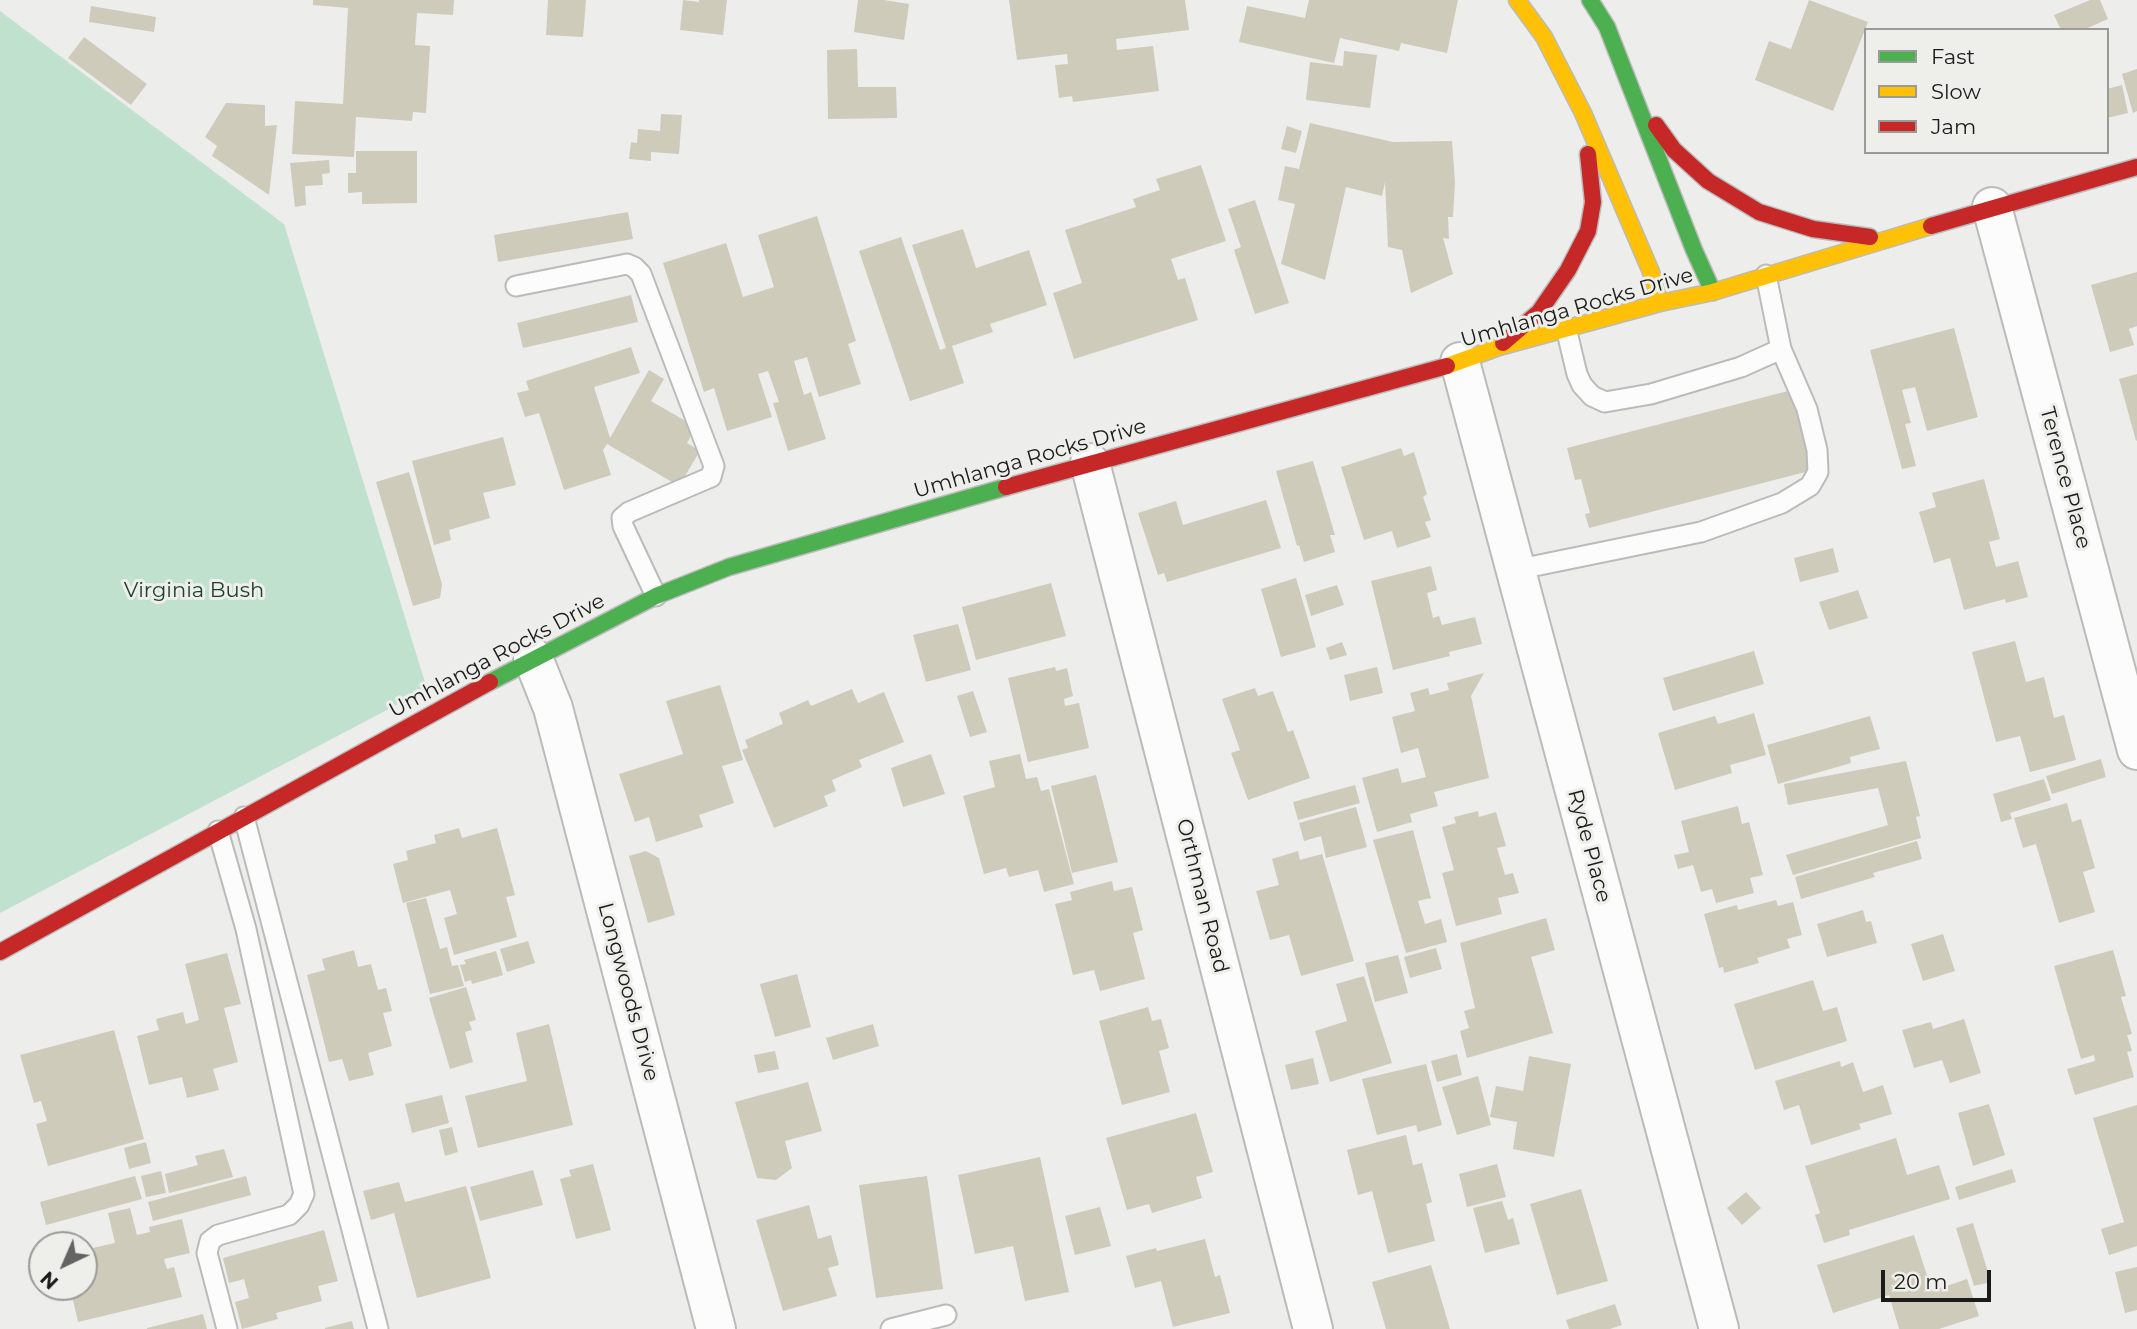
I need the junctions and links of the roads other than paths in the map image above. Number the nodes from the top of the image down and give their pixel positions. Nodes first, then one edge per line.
1 (1517, 0) edge
2 (1590, 0) edge
3 (1632, 92) junction
4 (1583, 113) junction
5 (2137, 167) edge
6 (1993, 207) junction
7 (1882, 239) junction
8 (1766, 275) junction
9 (516, 286) dead end
10 (1713, 292) junction
11 (1660, 303) junction
12 (1566, 328) junction
13 (1499, 347) junction
14 (1781, 349) junction
15 (1460, 362) junction
16 (1090, 463) junction
17 (1516, 570) junction
18 (656, 596) junction
19 (533, 658) junction
20 (2137, 750) edge
21 (244, 817) junction
22 (218, 831) junction
23 (0, 952) edge
24 (946, 1315) dead end
25 (227, 1329) edge
26 (378, 1329) edge
27 (716, 1329) edge
28 (891, 1329) edge
29 (1313, 1329) edge
30 (1719, 1329) edge

1 - 4 main road
2 - 3 main road
3 - 7 main road
3 - 10 main road
4 - 11 main road
4 - 13 main road
5 - 6 main road, Umhlanga Rocks Drive
6 - 7 main road, Umhlanga Rocks Drive
6 - 20 street, Terence Place
7 - 8 main road, Umhlanga Rocks Drive
8 - 10 main road, Umhlanga Rocks Drive
8 - 14 lane
9 - 18 lane
10 - 11 main road, Umhlanga Rocks Drive
11 - 12 main road, Umhlanga Rocks Drive
12 - 13 main road, Umhlanga Rocks Drive
12 - 14 lane
13 - 15 main road, Umhlanga Rocks Drive
14 - 17 lane
15 - 16 main road, Umhlanga Rocks Drive
15 - 17 street, Ryde Place
16 - 18 main road, Umhlanga Rocks Drive
16 - 29 street, Orthman Road
17 - 30 street, Ryde Place
18 - 19 main road, Umhlanga Rocks Drive
19 - 21 main road, Umhlanga Rocks Drive
19 - 27 street, Longwoods Drive
21 - 22 main road, Umhlanga Rocks Drive
21 - 26 lane
22 - 23 main road, Umhlanga Rocks Drive
22 - 25 lane
24 - 28 lane

